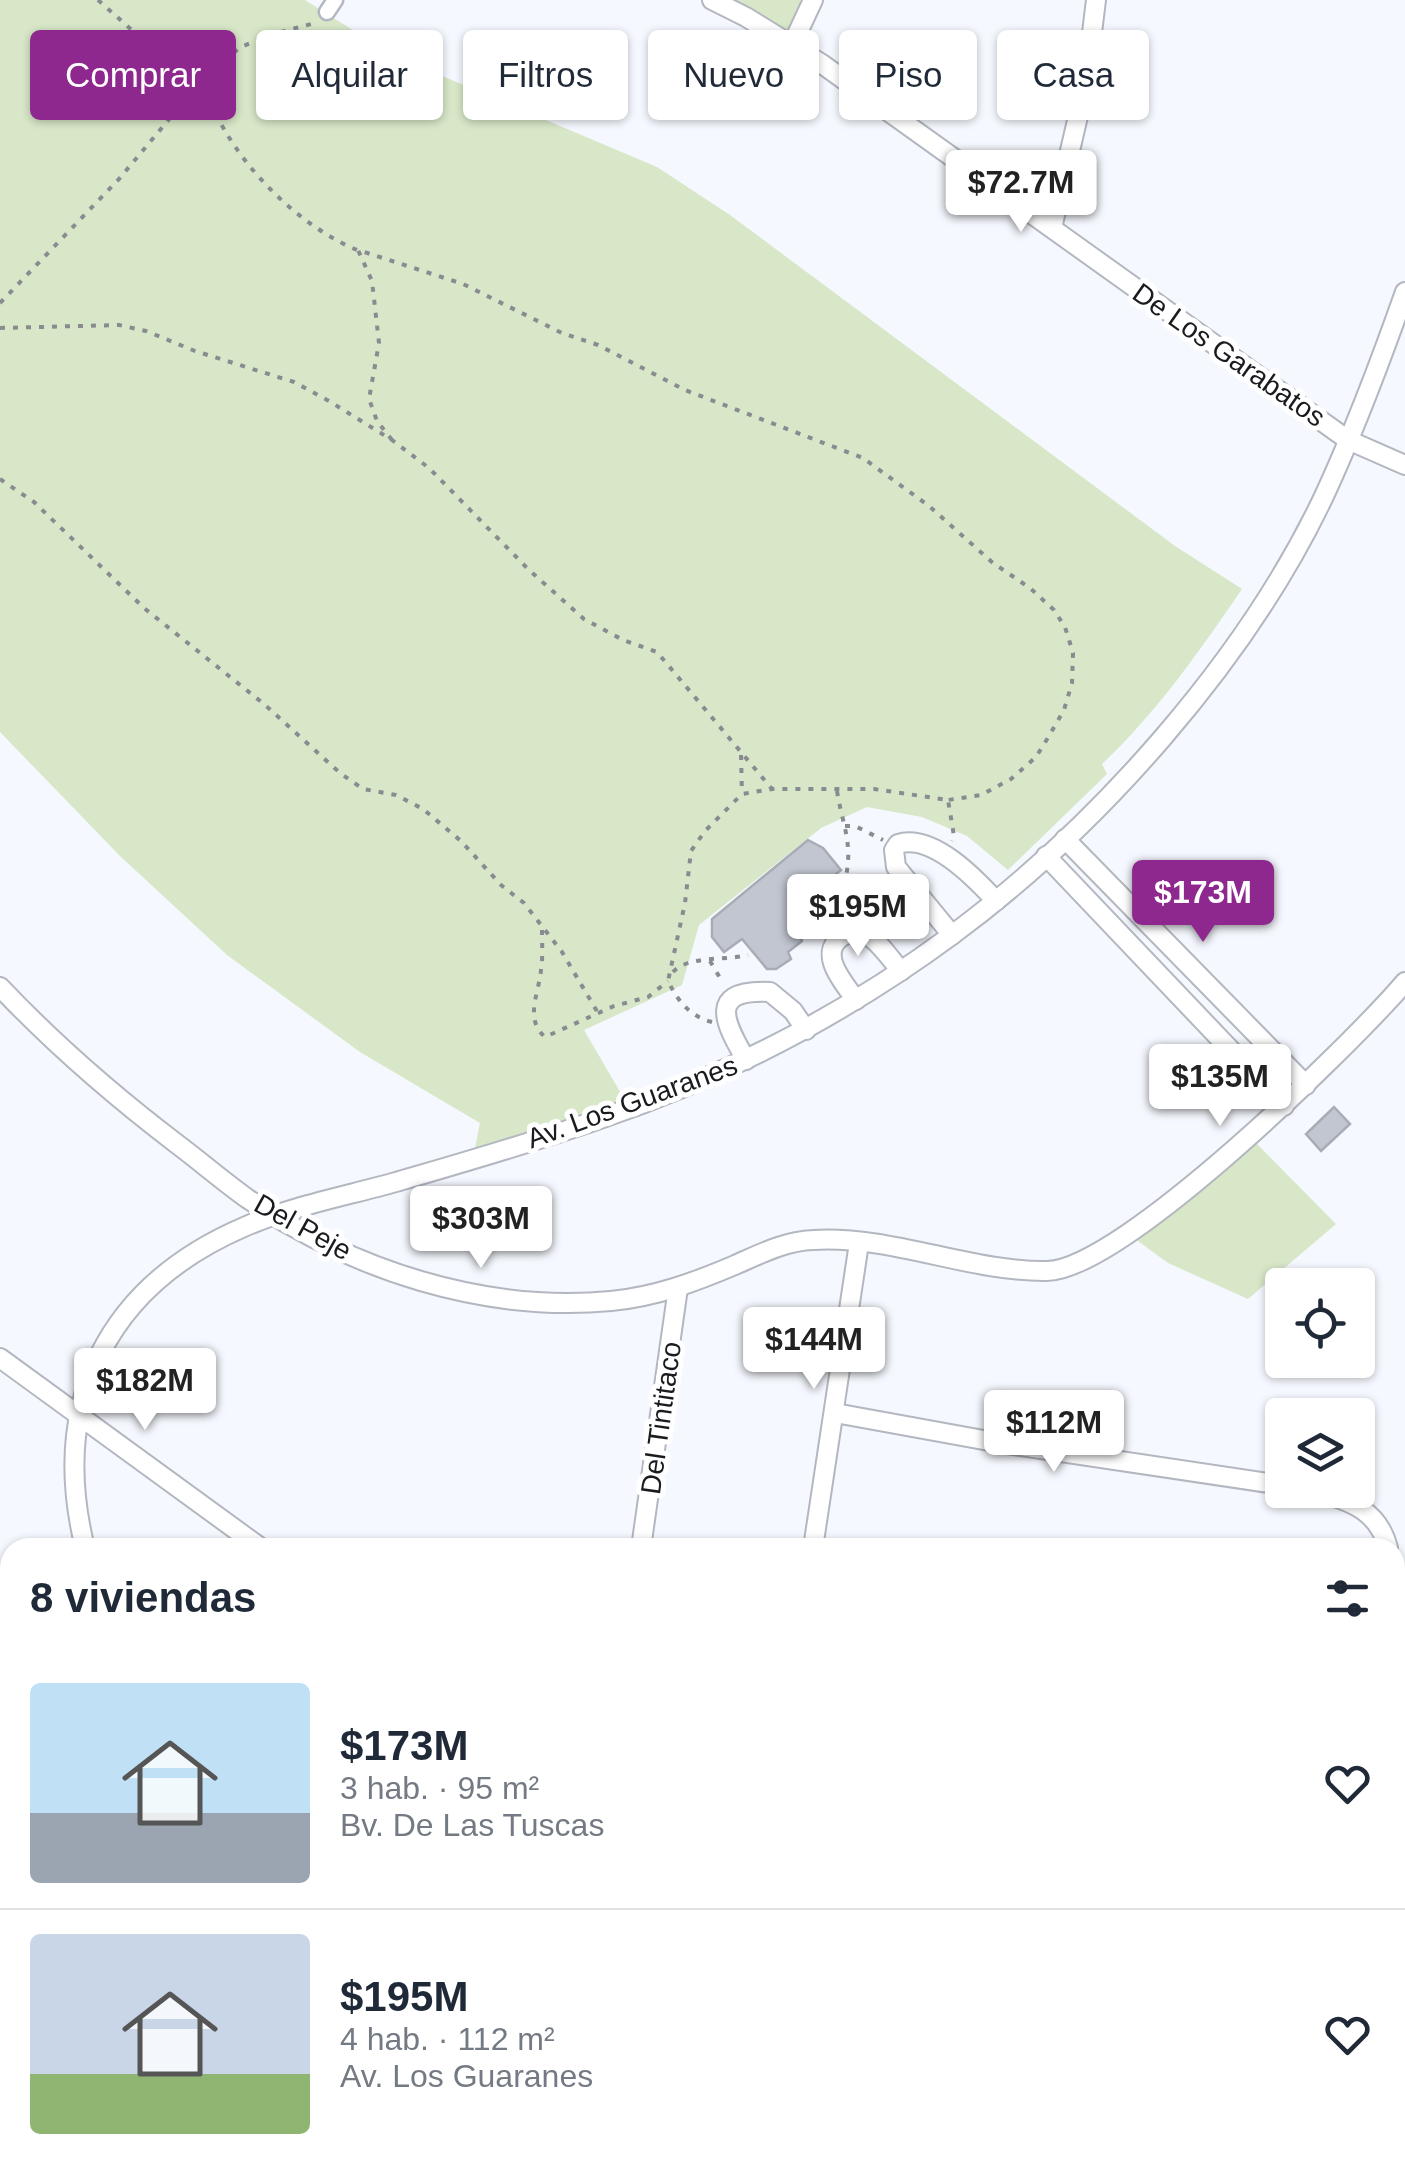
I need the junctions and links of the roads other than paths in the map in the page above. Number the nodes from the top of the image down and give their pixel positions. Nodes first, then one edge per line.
1 (712, 0) edge
2 (812, 0) edge
3 (1096, 0) edge
4 (765, 30) edge
5 (799, 30) edge
6 (819, 64) edge
7 (1052, 228) junction
8 (1405, 292) edge
9 (1348, 440) junction
10 (1405, 465) edge
11 (1065, 838) junction
12 (1046, 856) junction
13 (996, 900) junction
14 (952, 935) junction
15 (901, 971) junction
16 (1405, 982) edge
17 (0, 988) edge
18 (856, 1000) junction
19 (806, 1030) junction
20 (746, 1060) junction
21 (1306, 1086) junction
22 (1284, 1106) junction
23 (276, 1216) junction
24 (859, 1242) junction
25 (678, 1288) junction
26 (0, 1358) edge
27 (835, 1413) junction
28 (80, 1415) junction
29 (1265, 1483) edge
30 (1362, 1508) edge
31 (83, 1538) edge
32 (247, 1538) edge
33 (642, 1538) edge
34 (815, 1538) edge
35 (1384, 1538) edge

1 - 4 street, De Los Garabatos
2 - 5 street
3 - 7 street
6 - 7 street, De Los Garabatos
7 - 9 street, De Los Garabatos
8 - 9 street, Av. Los Guaranes
9 - 10 street, De Los Garabatos
9 - 11 street, Av. Los Guaranes
11 - 12 street, Av. Los Guaranes
11 - 21 street
12 - 13 street, Av. Los Guaranes
12 - 22 street
13 - 14 street, Av. Los Guaranes
13 - 14 street
14 - 15 street, Av. Los Guaranes
15 - 18 street, Av. Los Guaranes
15 - 18 street
16 - 21 street, Del Peje
17 - 23 street, Del Peje
18 - 19 street, Av. Los Guaranes
19 - 20 street, Av. Los Guaranes
19 - 20 street
20 - 23 street, Av. Los Guaranes
21 - 22 street, Del Peje
22 - 24 street, Del Peje
23 - 25 street, Del Peje
23 - 28 street, Av. Los Guaranes
24 - 25 street, Del Peje
24 - 27 street
25 - 33 street, Del Tintitaco
26 - 28 street
27 - 29 street
27 - 34 street
28 - 31 street, Av. Los Guaranes
28 - 32 street
30 - 35 street

